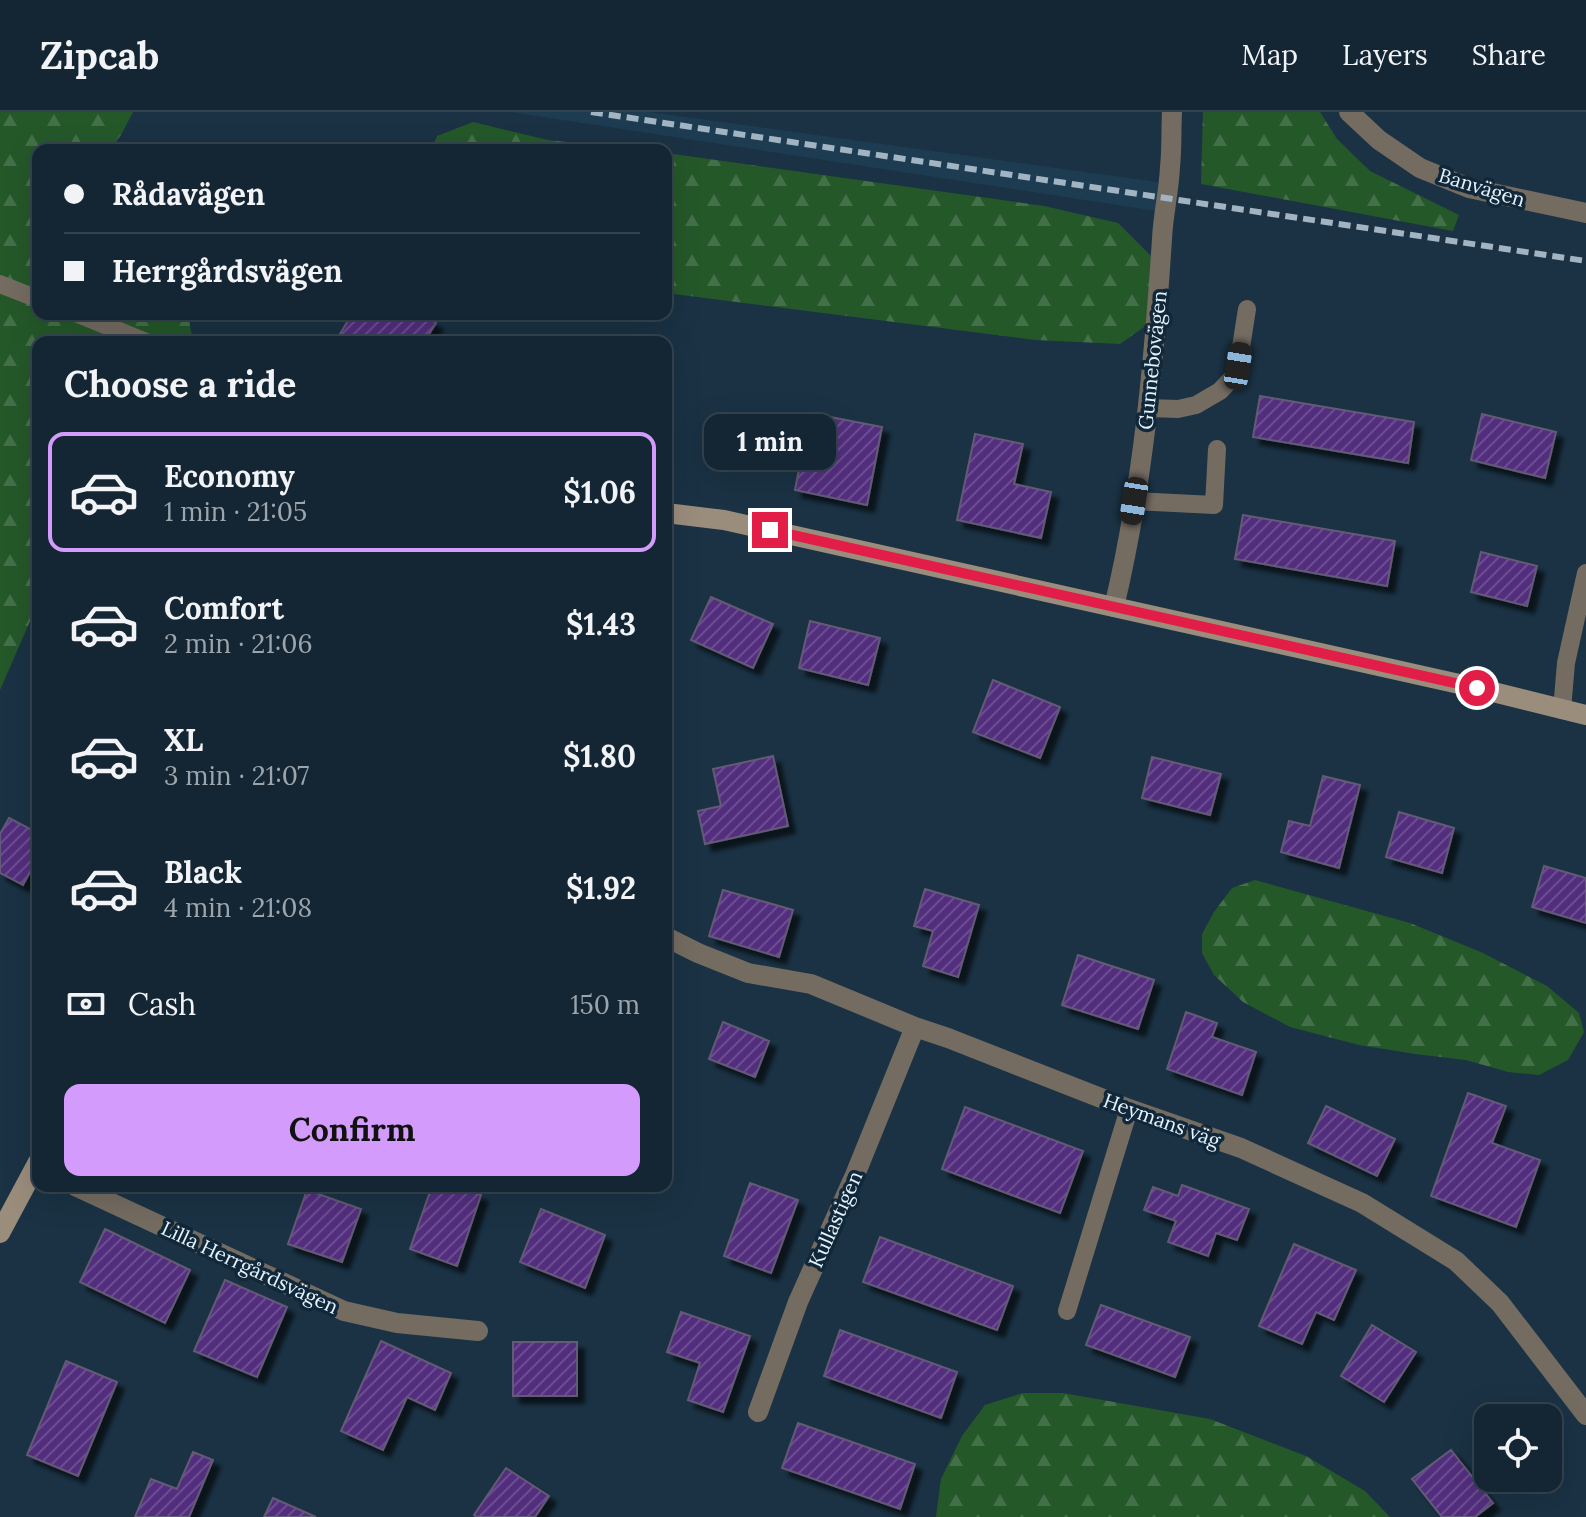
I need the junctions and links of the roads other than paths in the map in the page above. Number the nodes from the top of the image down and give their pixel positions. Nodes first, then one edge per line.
1 (1172, 112) edge
2 (1349, 112) edge
3 (1586, 213) edge
4 (0, 284) edge
5 (32, 297) edge
6 (1247, 309) dead end
7 (93, 320) edge
8 (131, 336) edge
9 (1148, 408) junction
10 (1217, 449) dead end
11 (1134, 501) junction
12 (672, 514) edge
13 (1586, 573) edge
14 (1114, 607) junction
15 (1562, 710) junction
16 (1586, 715) edge
17 (672, 940) edge
18 (915, 1027) junction
19 (1129, 1109) junction
20 (32, 1175) edge
21 (88, 1192) edge
22 (0, 1233) edge
23 (1067, 1311) dead end
24 (478, 1331) dead end
25 (758, 1412) dead end
26 (1586, 1415) edge

1 - 9 street, Gunnebovägen
2 - 3 street, Banvägen
4 - 5 lane
6 - 9 lane
7 - 8 lane
9 - 11 street, Gunnebovägen
10 - 11 lane
11 - 14 street, Gunnebovägen
12 - 14 street
13 - 15 lane
14 - 15 street
15 - 16 street
17 - 18 street, Heymans väg
18 - 19 street, Heymans väg
18 - 25 street, Kullastigen
19 - 23 lane
19 - 26 street, Heymans väg
20 - 22 street
21 - 24 street, Lilla Herrgårdsvägen

